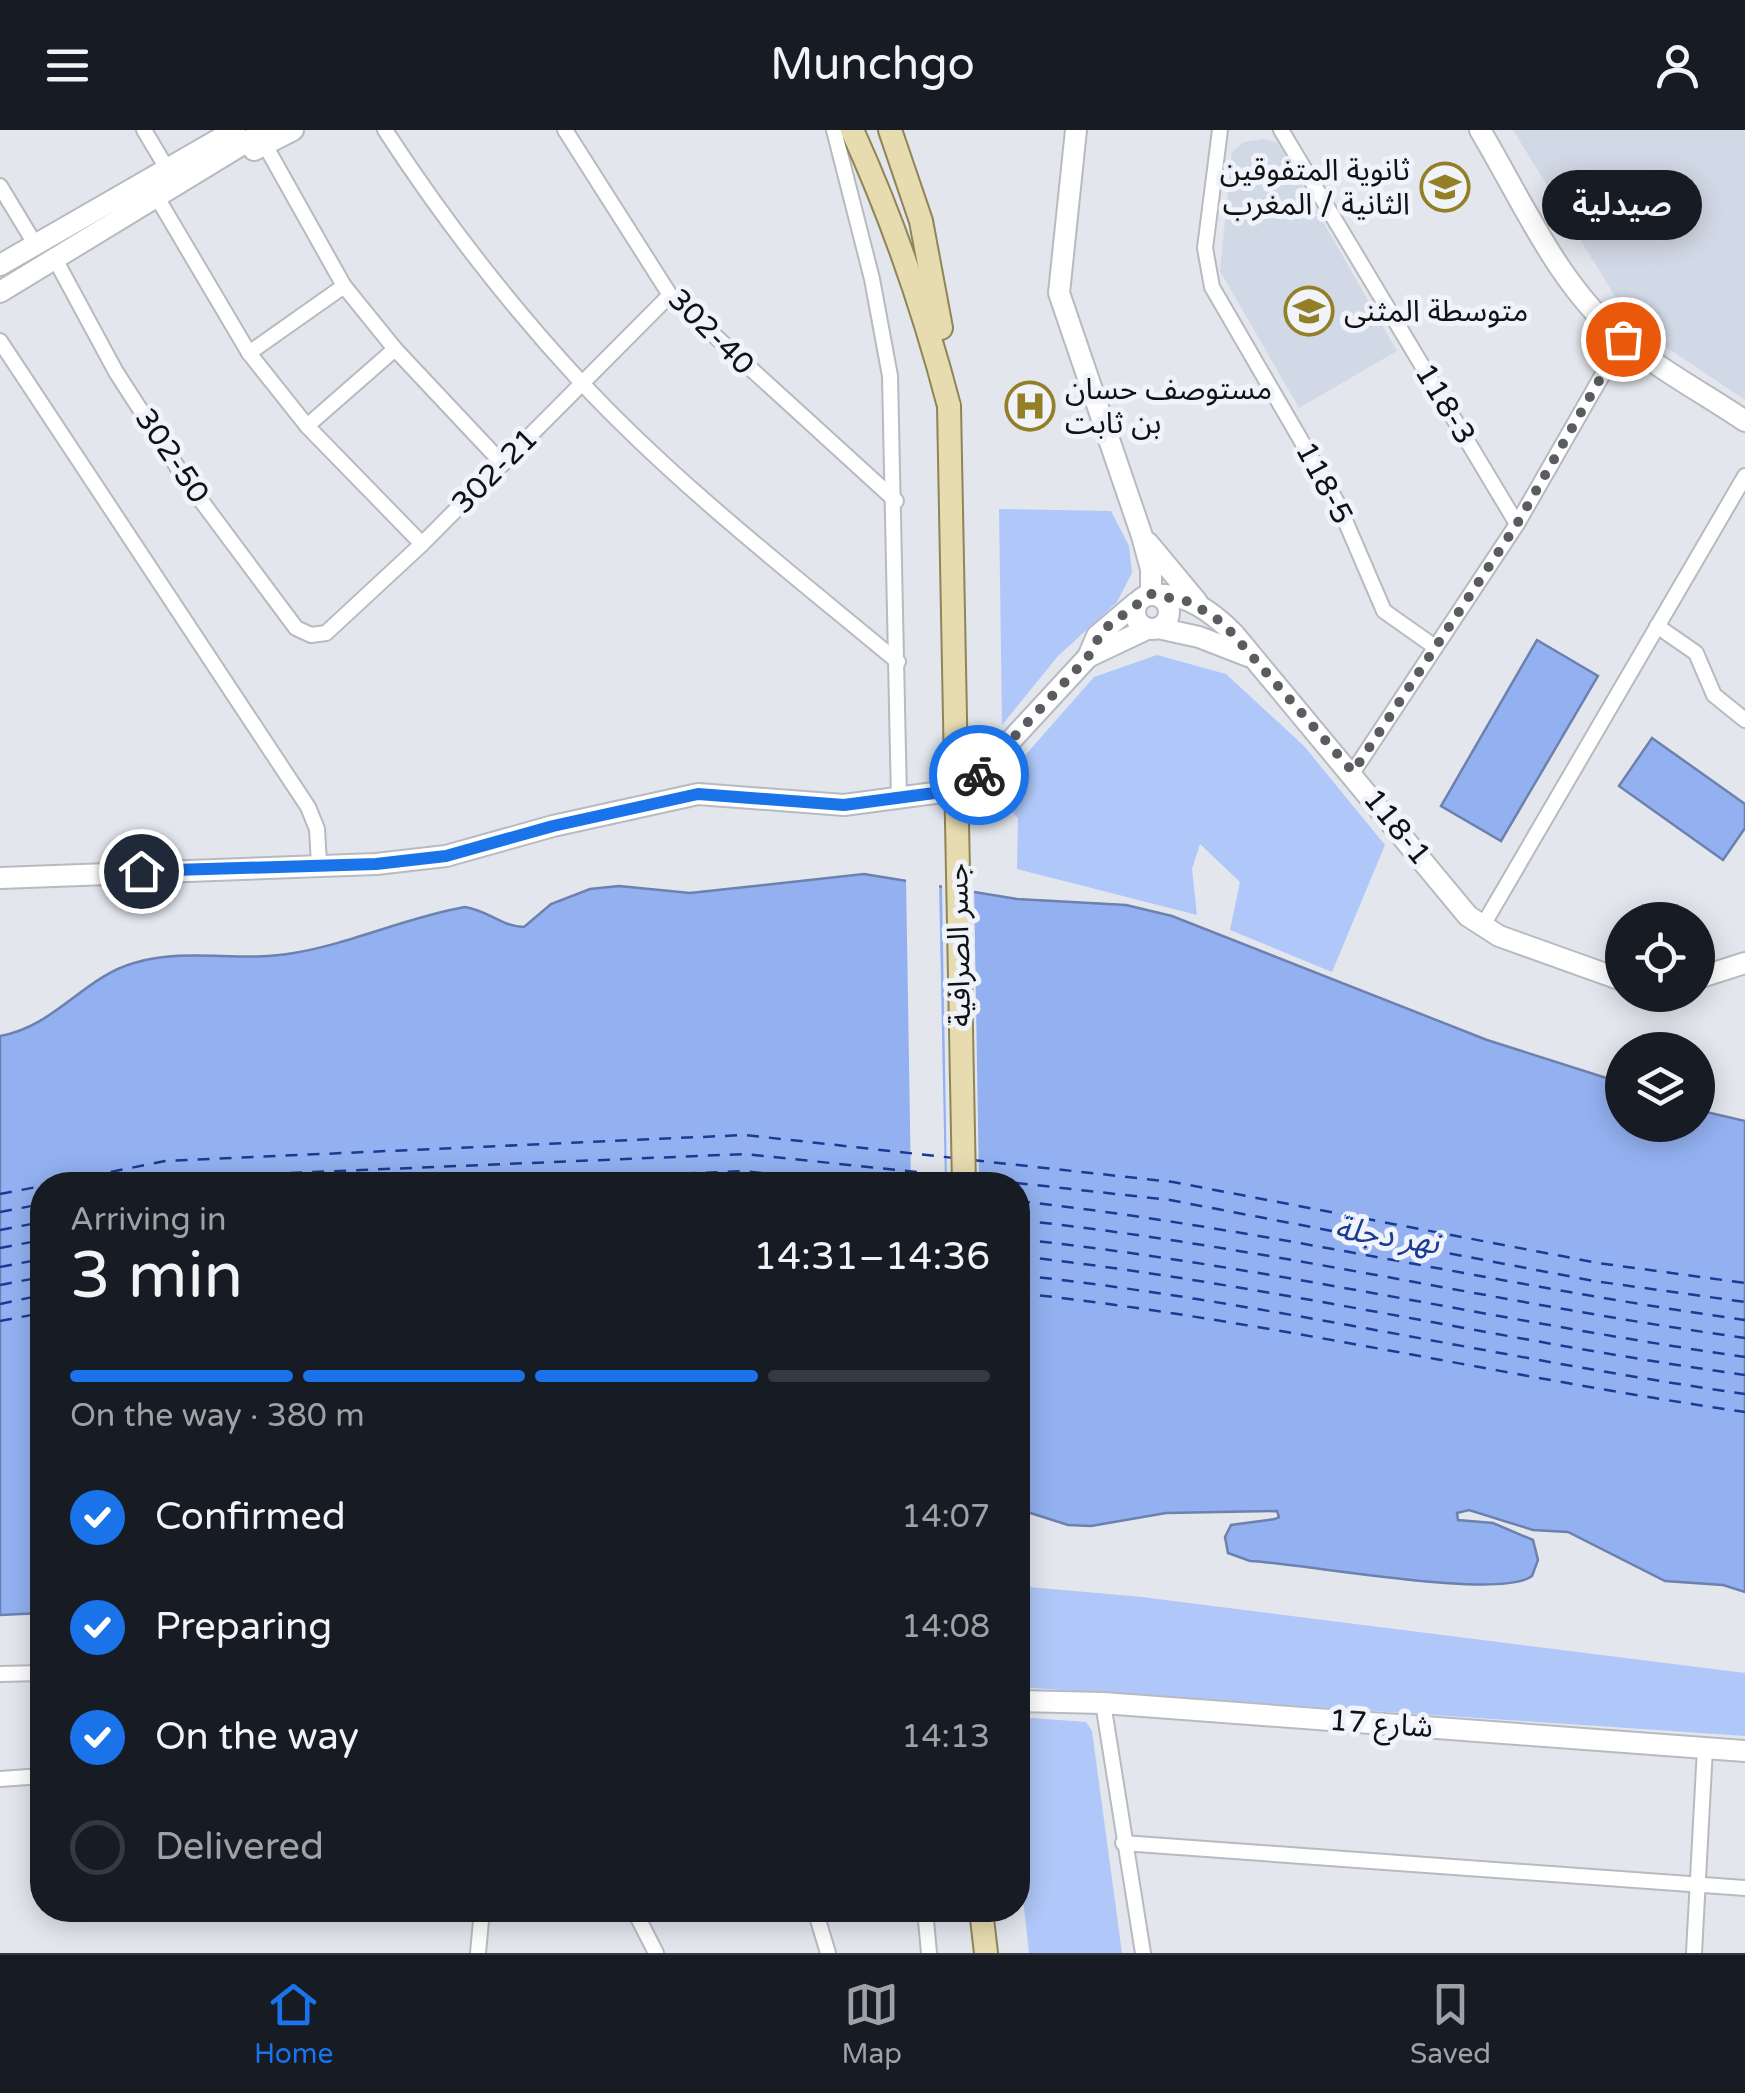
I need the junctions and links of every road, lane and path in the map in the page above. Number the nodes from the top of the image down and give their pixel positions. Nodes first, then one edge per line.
1 (144, 130) edge
2 (220, 130) edge
3 (235, 130) edge
4 (294, 130) edge
5 (385, 130) edge
6 (565, 130) edge
7 (834, 130) edge
8 (852, 130) edge
9 (890, 130) edge
10 (1076, 130) edge
11 (1220, 130) edge
12 (1281, 130) edge
13 (1480, 130) edge
14 (266, 137) edge
15 (174, 163) junction
16 (0, 186) edge
17 (158, 199) junction
18 (36, 244) junction
19 (54, 259) junction
20 (0, 265) edge
21 (344, 286) junction
22 (0, 292) edge
23 (670, 295) junction
24 (1623, 339) junction
25 (0, 341) edge
26 (396, 349) junction
27 (249, 352) junction
28 (582, 382) junction
29 (949, 406) junction
30 (1745, 421) edge
31 (306, 426) junction
32 (503, 464) junction
33 (1745, 476) edge
34 (896, 501) junction
35 (1517, 524) junction
36 (1142, 536) junction
37 (422, 544) junction
38 (1148, 598) junction
39 (1201, 607) junction
40 (1657, 626) junction
41 (1152, 628) junction
42 (311, 635) joint
43 (1435, 648) junction
44 (1088, 657) junction
45 (1250, 657) junction
46 (898, 662) junction
47 (1745, 720) edge
48 (1353, 772) junction
49 (899, 800) junction
50 (319, 864) junction
51 (0, 878) edge
52 (1482, 927) junction
53 (1745, 963) edge
54 (1715, 973) edge
55 (1605, 976) edge
56 (964, 1172) edge
57 (30, 1673) edge
58 (0, 1674) edge
59 (1030, 1700) edge
60 (1102, 1703) junction
61 (1705, 1748) junction
62 (1745, 1751) edge
63 (30, 1777) edge
64 (0, 1779) edge
65 (1123, 1843) junction
66 (1696, 1885) junction
67 (1745, 1888) edge
68 (481, 1922) edge
69 (640, 1922) edge
70 (819, 1922) edge
71 (926, 1922) edge
72 (982, 1922) edge
73 (478, 1953) edge
74 (656, 1953) edge
75 (828, 1953) edge
76 (930, 1953) edge
77 (986, 1953) edge
78 (1143, 1953) edge
79 (1694, 1953) edge

1 - 15 street
2 - 15 street
3 - 15 street
4 - 14 street
5 - 28 street
6 - 23 street, 302-40
7 - 34 street
8 - 29 main road
9 - 29 main road
10 - 36 street
11 - 43 street, 118-5
12 - 35 street, 118-3
13 - 24 street
14 - 17 street
14 - 21 street
15 - 18 street
16 - 18 street
17 - 19 street
17 - 27 street
18 - 20 street
19 - 22 street
19 - 42 street, 302-50
21 - 26 street
21 - 27 street
23 - 28 street, 302-21
23 - 34 street, 302-40
24 - 30 street
24 - 35 street
25 - 50 street
26 - 31 street
26 - 32 street
27 - 31 street
28 - 32 street, 302-21
28 - 46 street
29 - 56 main road, جسر الصرافية, bridge
31 - 37 street
32 - 37 street, 302-21
33 - 40 street
34 - 46 street
35 - 43 street
36 - 38 street
36 - 39 street
37 - 42 street, 302-21
38 - 39 street, 118-1
38 - 41 street
38 - 41 street
38 - 44 street
39 - 45 street, 118-1
40 - 47 street
40 - 52 street
41 - 44 street
41 - 45 street
43 - 48 street
44 - 49 street
45 - 48 street, 118-1
46 - 49 street
48 - 52 street, 118-1
49 - 50 street
50 - 51 street
52 - 55 street, 118-1
53 - 54 street
57 - 58 street
59 - 60 street, شارع 17
60 - 61 street, شارع 17
60 - 65 street
61 - 62 street, شارع 17
61 - 66 street
63 - 64 street
65 - 66 street
65 - 78 street
66 - 67 street
66 - 79 street
68 - 73 street
69 - 74 street
70 - 75 street
71 - 76 street
72 - 77 main road

